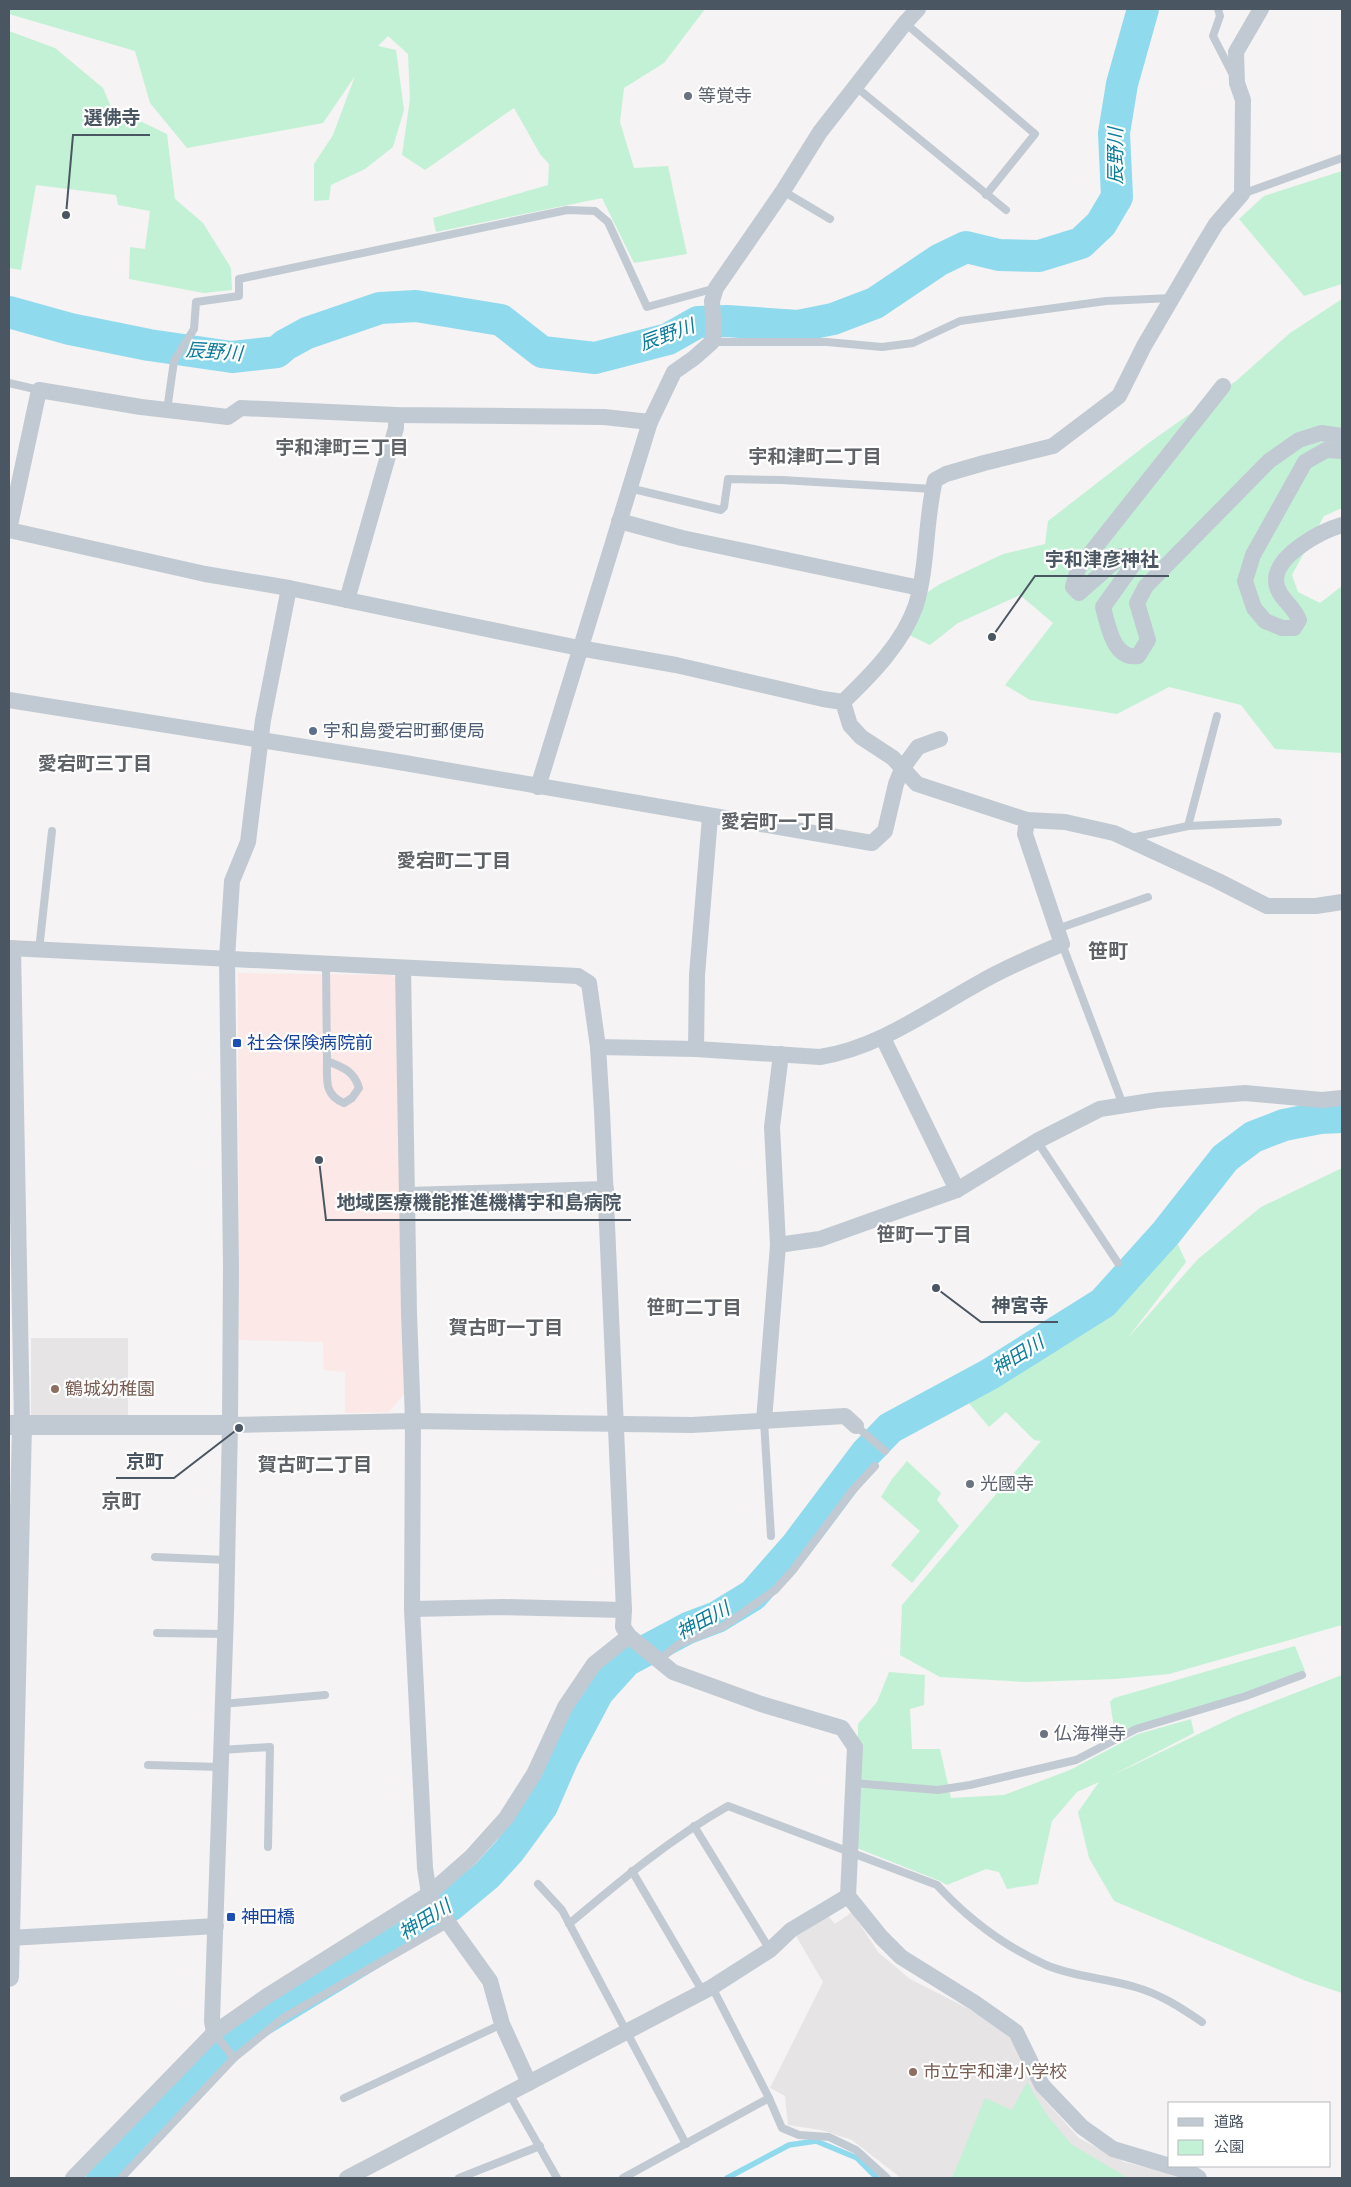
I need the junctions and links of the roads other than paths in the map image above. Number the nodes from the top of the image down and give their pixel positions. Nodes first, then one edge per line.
1 (918, 9) edge
2 (1218, 9) edge
3 (1261, 9) edge
4 (905, 23) junction
5 (1237, 83) junction
6 (856, 87) junction
7 (1342, 158) edge
8 (783, 191) junction
9 (1242, 194) junction
10 (986, 195) junction
11 (1006, 210) dead end
12 (830, 219) dead end
13 (714, 294) junction
14 (1174, 298) junction
15 (713, 338) junction
16 (9, 383) edge
17 (1223, 386) dead end
18 (39, 390) junction
19 (167, 410) junction
20 (396, 415) junction
21 (650, 422) junction
22 (1342, 436) edge
23 (1342, 451) edge
24 (629, 488) junction
25 (933, 488) junction
26 (619, 521) junction
27 (1342, 525) edge
28 (9, 530) edge
29 (289, 588) junction
30 (920, 588) junction
31 (347, 600) junction
32 (579, 648) junction
33 (9, 700) edge
34 (843, 702) junction
35 (1217, 716) dead end
36 (940, 739) dead end
37 (261, 742) junction
38 (902, 769) junction
39 (538, 787) junction
40 (710, 816) junction
41 (1027, 820) junction
42 (1278, 822) dead end
43 (1188, 826) junction
44 (52, 831) dead end
45 (1126, 839) junction
46 (1148, 897) dead end
47 (1342, 902) edge
48 (1060, 937) junction
49 (11, 948) edge
50 (39, 950) junction
51 (227, 958) junction
52 (326, 965) junction
53 (403, 968) junction
54 (883, 1038) junction
55 (598, 1047) junction
56 (696, 1049) junction
57 (781, 1054) junction
58 (327, 1061) junction
59 (1342, 1098) edge
60 (1123, 1105) junction
61 (1037, 1141) junction
62 (606, 1189) junction
63 (957, 1190) junction
64 (407, 1196) junction
65 (778, 1245) junction
66 (1118, 1263) dead end
67 (413, 1421) junction
68 (764, 1421) junction
69 (16, 1425) edge
70 (230, 1425) junction
71 (617, 1425) junction
72 (861, 1430) joint
73 (885, 1451) dead end
74 (875, 1466) dead end
75 (771, 1536) dead end
76 (154, 1557) dead end
77 (227, 1560) junction
78 (412, 1609) junction
79 (624, 1610) junction
80 (157, 1633) dead end
81 (225, 1634) junction
82 (632, 1639) junction
83 (656, 1658) junction
84 (1302, 1675) dead end
85 (325, 1696) dead end
86 (222, 1704) junction
87 (221, 1750) junction
88 (148, 1765) dead end
89 (221, 1767) junction
90 (853, 1783) junction
91 (694, 1826) junction
92 (268, 1847) dead end
93 (850, 1851) junction
94 (632, 1871) junction
95 (538, 1884) dead end
96 (848, 1896) junction
97 (432, 1898) junction
98 (447, 1920) junction
99 (569, 1924) junction
100 (216, 1926) junction
101 (10, 1938) edge
102 (770, 1950) junction
103 (9, 1977) edge
104 (708, 1990) junction
105 (1202, 2022) dead end
106 (502, 2024) junction
107 (627, 2034) junction
108 (216, 2035) junction
109 (232, 2056) junction
110 (529, 2083) junction
111 (510, 2094) junction
112 (344, 2098) dead end
113 (769, 2098) junction
114 (686, 2144) junction
115 (540, 2146) junction
116 (1168, 2165) edge
117 (1173, 2167) edge
118 (73, 2178) edge
119 (121, 2178) edge
120 (347, 2178) edge
121 (459, 2178) edge
122 (558, 2178) edge
123 (623, 2178) edge
124 (887, 2178) edge
125 (1199, 2178) edge

1 - 4 street
2 - 5 lane
3 - 5 street
4 - 6 street
4 - 10 lane
5 - 9 street
6 - 8 street
6 - 10 lane
7 - 9 lane
8 - 12 lane
8 - 13 street
9 - 14 street
10 - 11 lane
13 - 15 street
13 - 19 lane
14 - 15 lane
14 - 25 street
15 - 21 street
16 - 18 lane
17 - 22 street
18 - 19 street
18 - 28 street
19 - 20 street
20 - 21 street
20 - 31 street
21 - 24 street
23 - 27 street
24 - 25 lane
24 - 26 street
25 - 30 street
26 - 30 street
26 - 32 street
28 - 29 street
29 - 31 street
29 - 37 street
30 - 34 street
31 - 32 street
32 - 34 street
32 - 39 street
33 - 37 street
34 - 38 street
35 - 43 lane
36 - 38 street
37 - 39 street
37 - 51 street
38 - 40 street
38 - 41 street
39 - 40 street
40 - 56 street
41 - 45 street
41 - 48 street
42 - 43 lane
43 - 45 lane
44 - 50 lane
45 - 47 street
46 - 48 lane
48 - 54 street
48 - 60 lane
49 - 50 street
49 - 69 street
50 - 51 street
51 - 52 street
51 - 70 street
52 - 53 street
52 - 58 lane
53 - 55 street
53 - 64 street
54 - 57 street
54 - 63 street
55 - 56 street
55 - 62 street
56 - 57 street
57 - 65 street
58 - 58 lane
59 - 60 street
60 - 61 street
61 - 63 street
61 - 66 lane
62 - 64 street
62 - 71 street
63 - 65 street
64 - 67 street
65 - 68 street
67 - 70 street
67 - 71 street
67 - 78 street
68 - 71 street
68 - 72 street
68 - 75 lane
69 - 70 street
69 - 101 street
70 - 77 street
71 - 79 street
72 - 73 lane
74 - 83 lane
76 - 77 lane
77 - 81 street
78 - 79 street
78 - 97 street
79 - 82 street
80 - 81 lane
81 - 86 street
82 - 83 street
82 - 97 street
83 - 90 street
84 - 90 lane
85 - 86 lane
86 - 87 street
87 - 89 street
87 - 92 lane
88 - 89 lane
89 - 100 street
90 - 93 street
91 - 93 lane
91 - 94 lane
91 - 102 lane
93 - 96 street
93 - 105 lane
94 - 99 lane
94 - 104 lane
95 - 99 lane
96 - 102 street
96 - 116 street
97 - 98 street
97 - 108 street
98 - 106 street
98 - 109 lane
99 - 107 lane
100 - 101 street
100 - 108 street
101 - 103 street
102 - 104 street
104 - 107 street
104 - 113 lane
106 - 110 street
106 - 112 lane
107 - 110 street
107 - 114 lane
108 - 109 lane
108 - 118 street
109 - 119 lane
110 - 111 street
111 - 115 lane
111 - 120 street
113 - 114 lane
113 - 124 lane
114 - 123 lane
115 - 121 lane
115 - 122 lane
117 - 125 street

